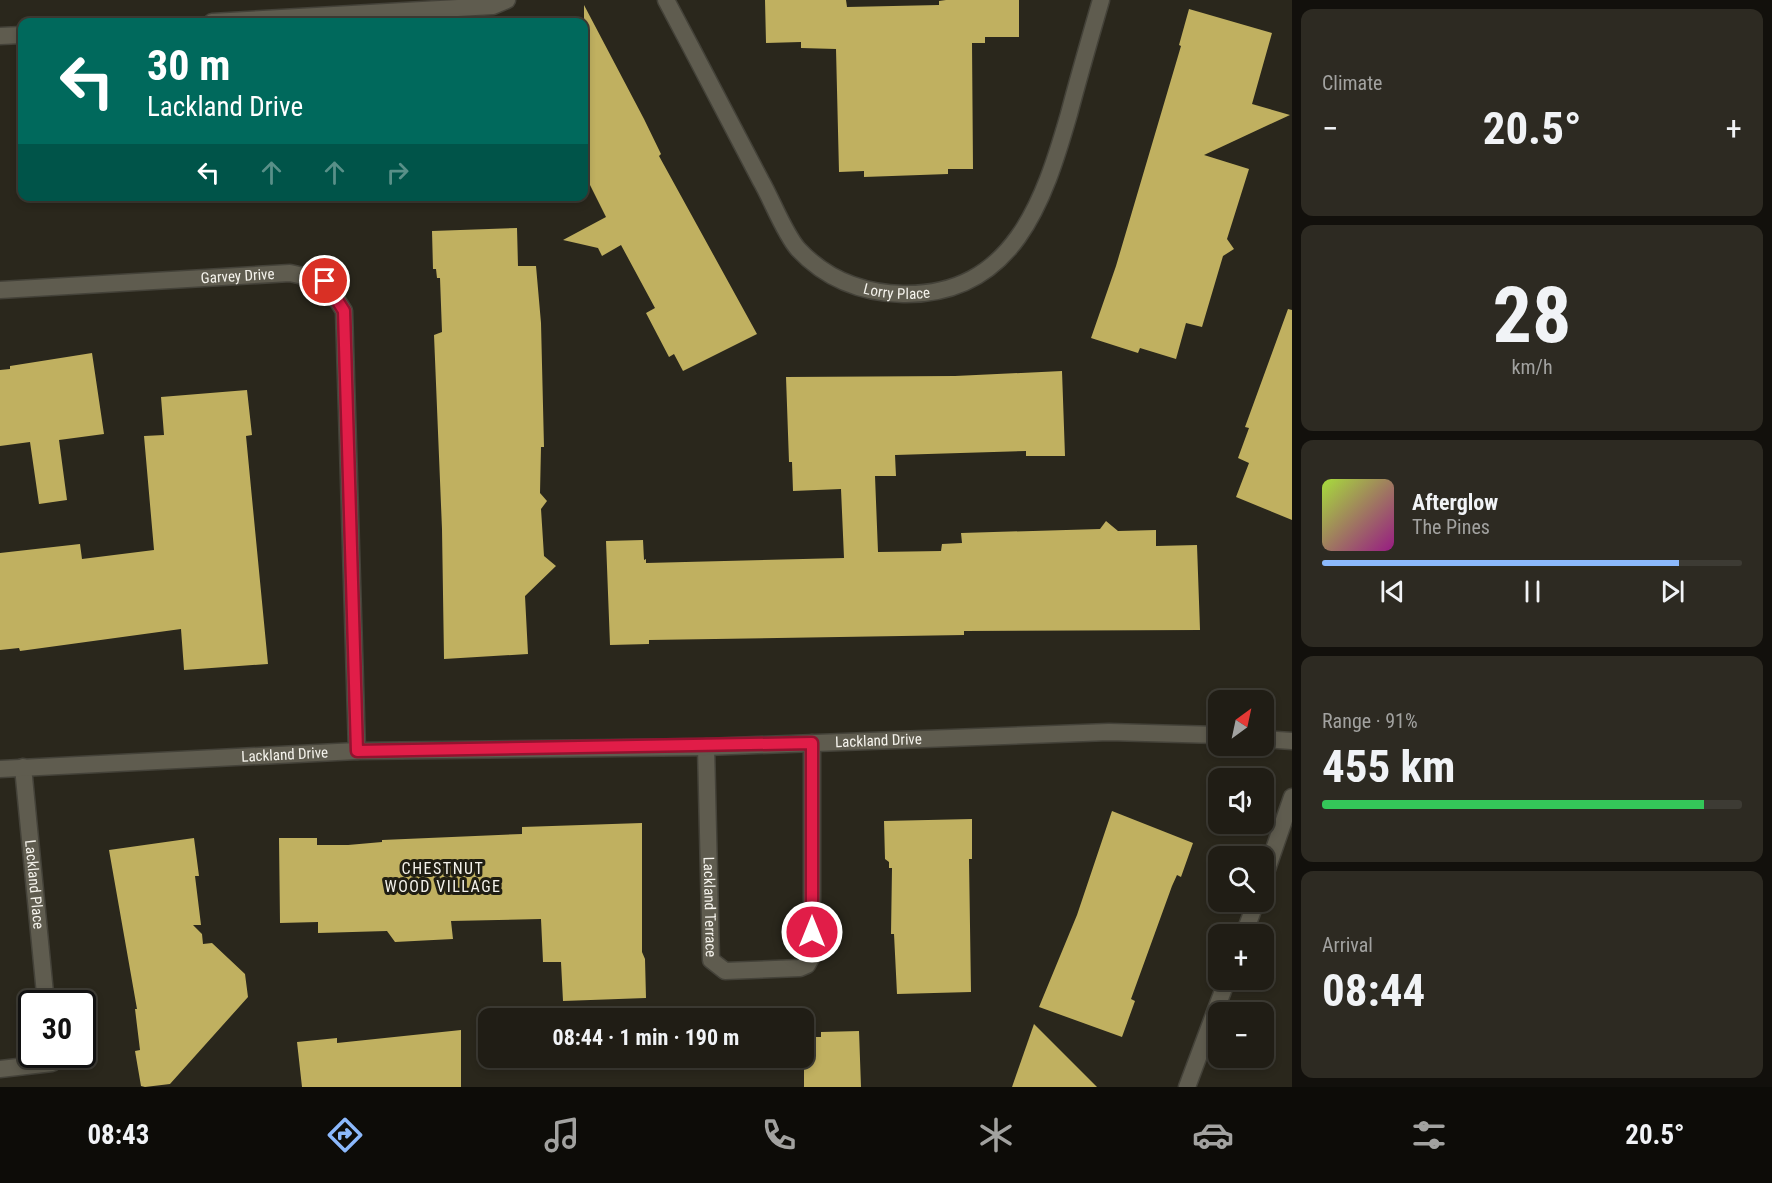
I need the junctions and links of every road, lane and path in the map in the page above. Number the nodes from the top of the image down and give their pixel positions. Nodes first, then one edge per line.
1 (507, 0) edge
2 (666, 0) edge
3 (1101, 0) edge
4 (282, 18) edge
5 (18, 35) edge
6 (0, 36) edge
7 (0, 290) edge
8 (1208, 735) edge
9 (1274, 740) edge
10 (1292, 741) edge
11 (812, 743) junction
12 (706, 747) junction
13 (357, 751) junction
14 (23, 767) junction
15 (0, 769) edge
16 (1292, 797) edge
17 (1274, 849) edge
18 (45, 990) edge
19 (1223, 990) edge
20 (18, 1067) edge
21 (0, 1069) edge
22 (1187, 1087) edge

1 - 4 street
2 - 3 street, Lorry Place
5 - 6 street
7 - 13 street, Garvey Drive
8 - 11 street, Lackland Drive
9 - 10 street
11 - 12 street, Lackland Drive
11 - 12 street, Lackland Terrace
12 - 13 street, Lackland Drive
13 - 14 street, Lackland Drive
14 - 15 street, Lackland Drive
14 - 18 street, Lackland Place
16 - 17 street
19 - 22 street
20 - 21 street

